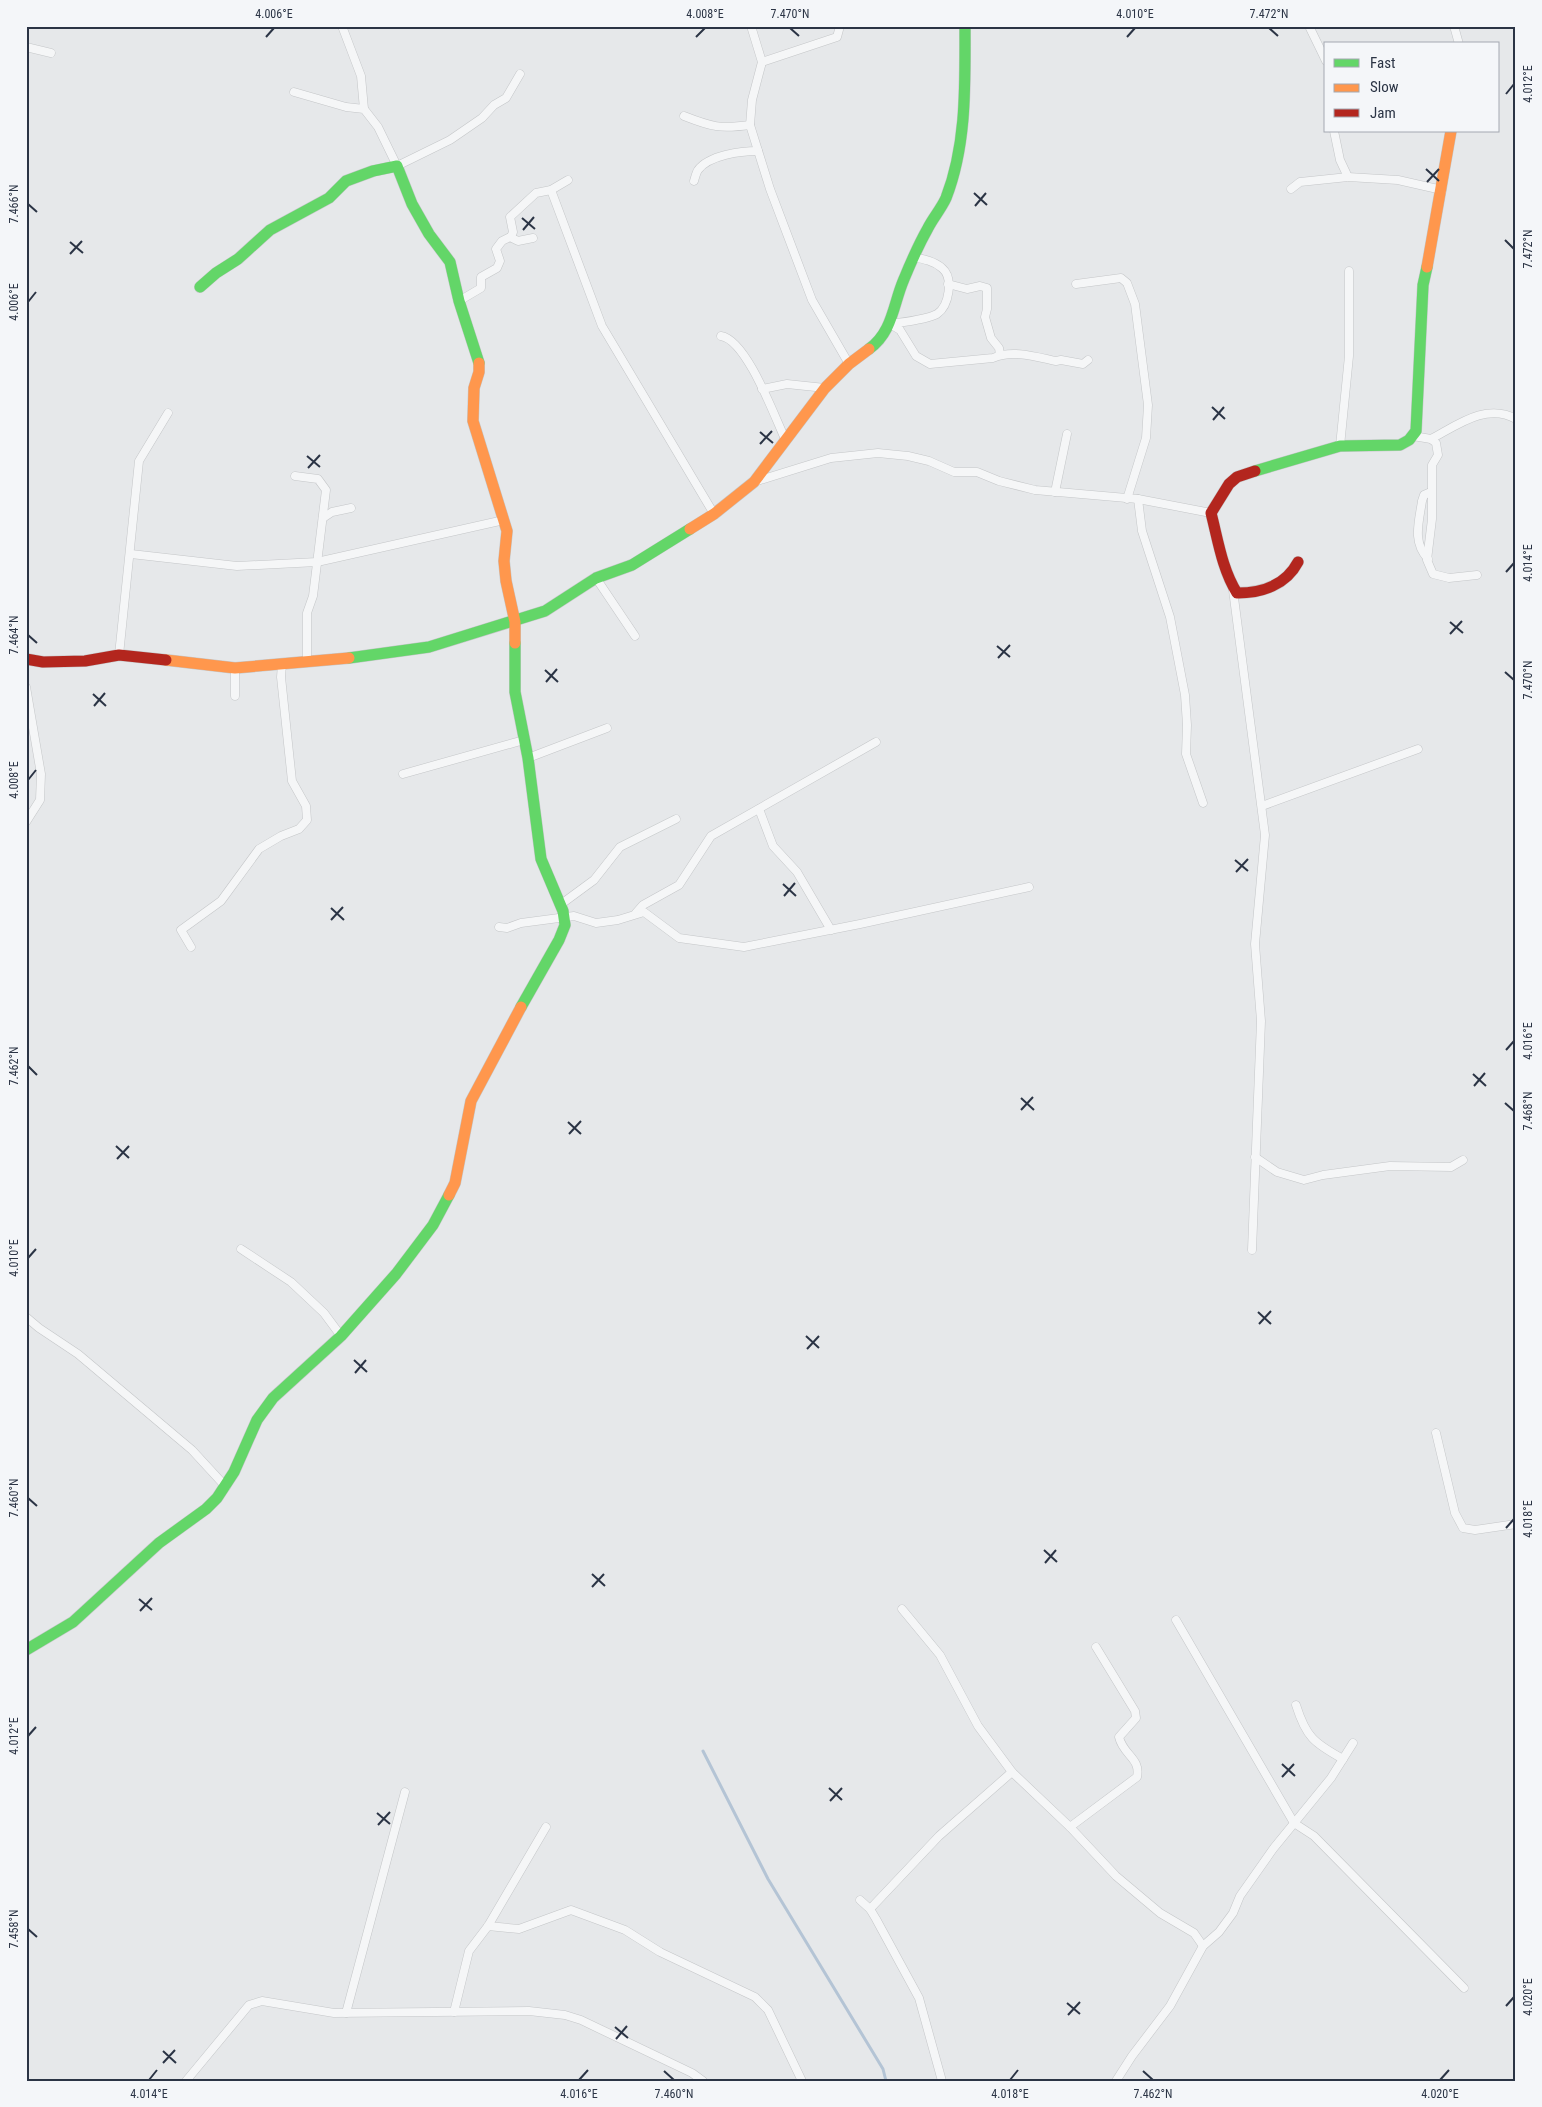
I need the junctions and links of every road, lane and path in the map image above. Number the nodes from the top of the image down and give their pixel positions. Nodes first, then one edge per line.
1 (342, 26) edge
2 (751, 26) edge
3 (840, 26) edge
4 (965, 26) edge
5 (1309, 26) edge
6 (1454, 26) edge
7 (1458, 42) edge
8 (26, 47) edge
9 (51, 53) dead end
10 (1324, 57) edge
11 (762, 62) junction
12 (520, 74) dead end
13 (294, 92) dead end
14 (364, 109) junction
15 (684, 116) dead end
16 (750, 125) junction
17 (1334, 132) edge
18 (1451, 132) edge
19 (758, 151) junction
20 (397, 166) junction
21 (1348, 177) junction
22 (568, 180) dead end
23 (694, 182) dead end
24 (1291, 189) dead end
25 (551, 190) junction
26 (1442, 190) junction
27 (511, 237) junction
28 (532, 238) dead end
29 (913, 257) junction
30 (1349, 270) dead end
31 (948, 284) junction
32 (1076, 284) dead end
33 (200, 287) dead end
34 (459, 301) junction
35 (890, 324) junction
36 (721, 336) dead end
37 (1000, 355) junction
38 (1088, 360) dead end
39 (849, 364) junction
40 (825, 388) junction
41 (762, 389) junction
42 (1516, 408) edge
43 (168, 413) dead end
44 (1513, 417) edge
45 (1067, 434) dead end
46 (1413, 436) junction
47 (1431, 439) junction
48 (786, 441) junction
49 (1340, 446) junction
50 (295, 476) dead end
51 (754, 482) junction
52 (1054, 492) junction
53 (1431, 492) junction
54 (1127, 499) junction
55 (1138, 500) junction
56 (350, 508) dead end
57 (1211, 513) junction
58 (714, 514) junction
59 (323, 518) junction
60 (504, 520) junction
61 (131, 554) junction
62 (1428, 559) junction
63 (317, 562) junction
64 (1298, 562) dead end
65 (1477, 575) dead end
66 (596, 578) junction
67 (1233, 588) junction
68 (515, 622) junction
69 (634, 636) dead end
70 (119, 655) junction
71 (26, 659) edge
72 (307, 662) junction
73 (282, 664) junction
74 (235, 668) junction
75 (26, 687) edge
76 (236, 696) dead end
77 (607, 728) dead end
78 (524, 740) junction
79 (876, 742) dead end
80 (1418, 749) dead end
81 (528, 758) junction
82 (403, 774) dead end
83 (1203, 803) dead end
84 (1262, 806) junction
85 (759, 809) junction
86 (676, 819) dead end
87 (26, 822) edge
88 (1029, 887) dead end
89 (560, 905) junction
90 (636, 913) junction
91 (563, 919) junction
92 (499, 927) dead end
93 (831, 930) junction
94 (191, 947) dead end
95 (1256, 1157) junction
96 (1463, 1160) dead end
97 (241, 1249) dead end
98 (1252, 1250) dead end
99 (26, 1317) edge
100 (341, 1336) junction
101 (1436, 1434) dead end
102 (226, 1487) junction
103 (1516, 1524) edge
104 (902, 1609) dead end
105 (1176, 1620) dead end
106 (1096, 1647) dead end
107 (26, 1650) edge
108 (1296, 1705) dead end
109 (1353, 1743) dead end
110 (1343, 1758) junction
111 (1012, 1772) junction
112 (405, 1792) dead end
113 (1294, 1823) junction
114 (546, 1827) dead end
115 (1070, 1827) junction
116 (860, 1900) dead end
117 (870, 1908) junction
118 (488, 1926) junction
119 (1203, 1946) junction
120 (1464, 1988) dead end
121 (454, 2012) junction
122 (346, 2013) junction
123 (186, 2081) edge
124 (703, 2081) edge
125 (802, 2081) edge
126 (942, 2081) edge
127 (1116, 2081) edge

1 - 14 street
2 - 11 street
3 - 11 street
4 - 29 street
5 - 10 street
6 - 7 street
8 - 9 street
11 - 16 street
12 - 20 street
13 - 14 street
14 - 20 street
15 - 16 street
16 - 19 street
17 - 21 street
18 - 26 street
19 - 23 street
19 - 39 street
20 - 33 street
20 - 34 street
21 - 24 street
21 - 26 street
22 - 25 street
25 - 27 street
25 - 58 street
26 - 46 street
27 - 28 street
27 - 34 street
29 - 31 street
29 - 35 street
30 - 49 street
31 - 35 street
31 - 37 street
32 - 54 street
34 - 60 street
35 - 37 street
35 - 39 street
36 - 41 street
37 - 38 street
39 - 40 street
40 - 41 street
40 - 48 street
41 - 48 street
42 - 44 street
43 - 61 street
44 - 47 street
45 - 52 street
46 - 47 street
46 - 49 street
47 - 53 street
48 - 51 street
49 - 57 street
50 - 59 street
51 - 52 street
51 - 58 street
52 - 54 street
53 - 62 street
53 - 62 street
54 - 55 street
55 - 57 street
55 - 83 street
56 - 59 street
57 - 67 street
58 - 66 street
59 - 63 street
60 - 63 street
60 - 68 street
61 - 63 street
61 - 70 street
62 - 65 street
63 - 72 street
64 - 67 street
66 - 68 street
66 - 69 street
67 - 84 street
68 - 72 street
68 - 78 street
70 - 71 street
70 - 74 street
72 - 73 street
73 - 74 street
73 - 94 street
74 - 76 street
75 - 87 street
77 - 81 street
78 - 81 street
78 - 82 street
79 - 85 street
80 - 84 street
81 - 89 street
84 - 95 street
85 - 90 street
85 - 93 street
86 - 89 street
88 - 93 street
89 - 91 street
90 - 91 street
90 - 93 street
91 - 92 street
91 - 100 street
95 - 96 street
95 - 98 street
97 - 100 street
99 - 102 street
100 - 102 street
101 - 103 street
102 - 107 street
104 - 111 street
105 - 113 street
106 - 115 street
108 - 110 street
109 - 110 street
110 - 113 street
111 - 115 street
111 - 117 street
112 - 122 street
113 - 119 street
113 - 120 street
114 - 118 street
115 - 119 street
116 - 117 street
117 - 126 street
118 - 121 street
118 - 125 street
119 - 127 street
121 - 122 street
121 - 124 street
122 - 123 street

